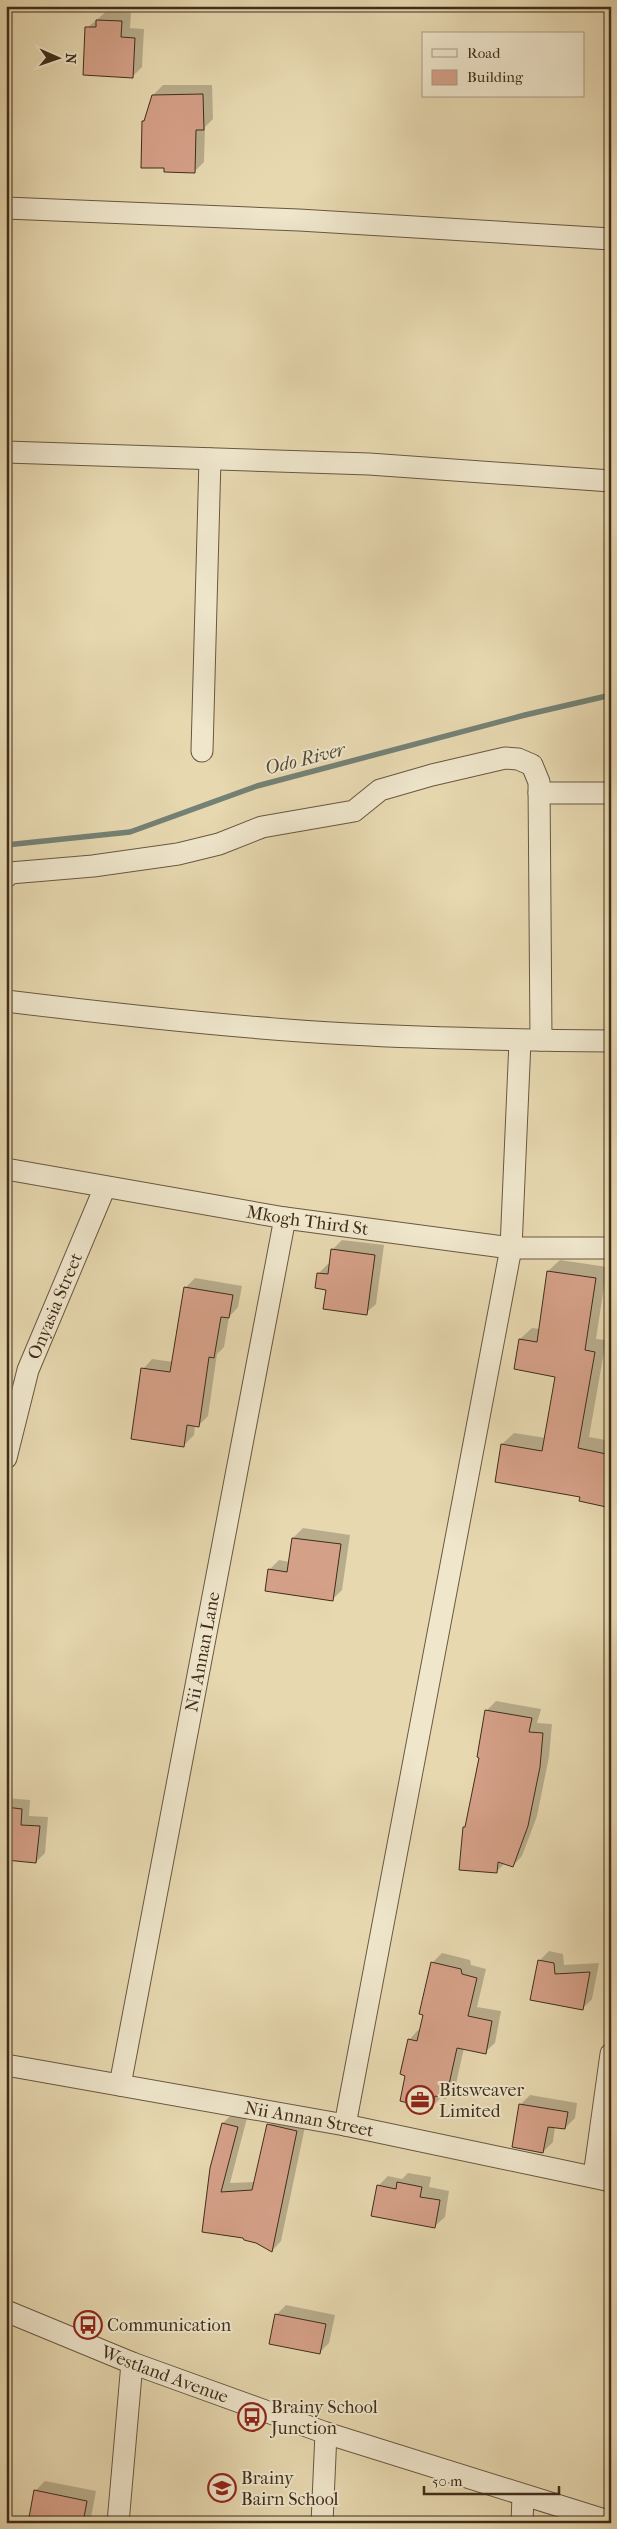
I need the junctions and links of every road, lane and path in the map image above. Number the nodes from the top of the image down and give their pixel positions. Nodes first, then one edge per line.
1 (6, 208) edge
2 (611, 239) edge
3 (6, 452) edge
4 (210, 459) junction
5 (611, 481) edge
6 (202, 751) dead end
7 (539, 793) junction
8 (611, 793) edge
9 (6, 877) edge
10 (6, 1001) edge
11 (541, 1040) junction
12 (520, 1041) junction
13 (611, 1041) edge
14 (6, 1169) edge
15 (105, 1187) junction
16 (285, 1218) junction
17 (510, 1248) junction
18 (611, 1248) edge
19 (6, 1458) edge
20 (611, 2054) edge
21 (6, 2066) edge
22 (120, 2084) junction
23 (346, 2125) junction
24 (602, 2178) edge
25 (6, 2312) edge
26 (132, 2363) junction
27 (326, 2433) junction
28 (523, 2496) junction
29 (611, 2522) edge
30 (118, 2523) edge
31 (322, 2523) edge
32 (522, 2523) edge

1 - 2 street
3 - 4 street
4 - 5 street
4 - 6 street
7 - 8 street
7 - 9 street
7 - 11 street
10 - 12 street
11 - 12 street
11 - 13 street
12 - 17 street
14 - 15 street, Mkogh Third St
15 - 16 street, Mkogh Third St
15 - 19 street, Onyasia Street
16 - 17 street, Mkogh Third St
16 - 22 street, Nii Annan Lane
17 - 18 street, Mkogh Third St
17 - 23 street
20 - 24 street
21 - 22 street, Nii Annan Street
22 - 23 street, Nii Annan Street
23 - 24 street, Nii Annan Street
25 - 26 street, Westland Avenue
26 - 27 street, Westland Avenue
26 - 30 street
27 - 28 street, Westland Avenue
27 - 31 street
28 - 29 street, Westland Avenue
28 - 32 street

